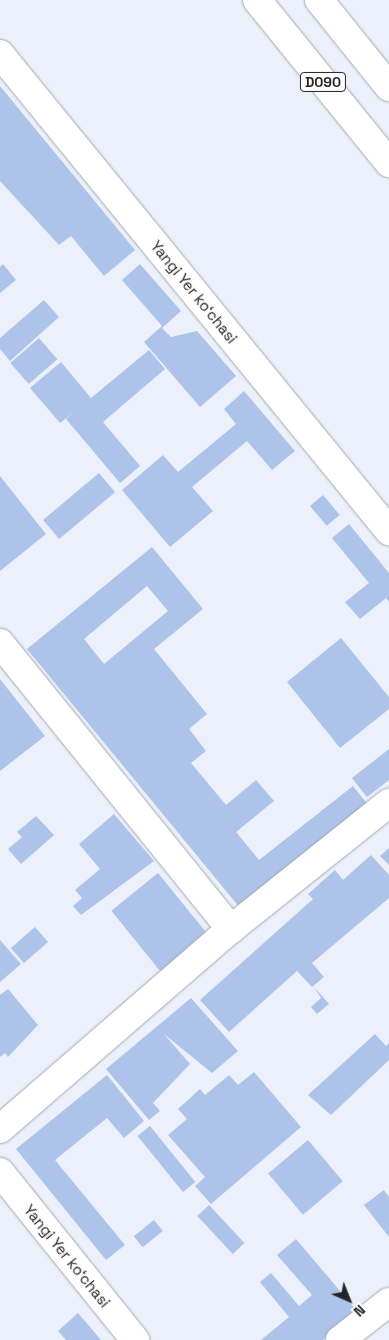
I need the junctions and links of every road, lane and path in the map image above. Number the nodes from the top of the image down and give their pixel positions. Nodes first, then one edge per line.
1 (257, 0) edge
2 (319, 0) edge
3 (0, 54) edge
4 (389, 87) edge
5 (389, 163) edge
6 (389, 531) edge
7 (0, 643) edge
8 (389, 803) edge
9 (231, 929) junction
10 (0, 1129) edge
11 (0, 1172) edge
12 (389, 1302) edge
13 (135, 1340) edge
14 (340, 1340) edge

1 - 5 street, D090
2 - 4 street
3 - 6 street, Yangi Yer koʻchasi
7 - 9 street
8 - 9 street
9 - 10 street
11 - 13 street, Yangi Yer koʻchasi
12 - 14 street

